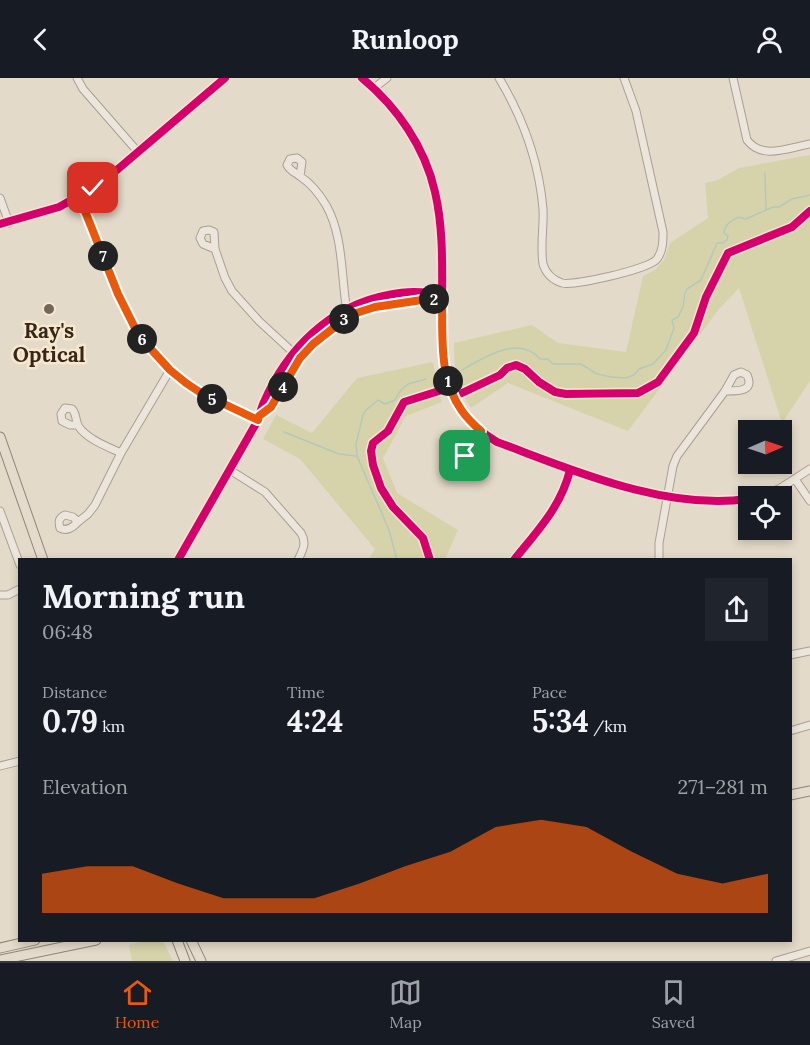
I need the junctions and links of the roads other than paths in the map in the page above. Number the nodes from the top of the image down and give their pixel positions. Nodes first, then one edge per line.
1 (77, 78) edge
2 (225, 78) edge
3 (362, 78) edge
4 (387, 78) edge
5 (499, 78) edge
6 (624, 78) edge
7 (733, 78) edge
8 (374, 88) junction
9 (810, 144) edge
10 (138, 152) junction
11 (300, 176) dead end
12 (79, 196) junction
13 (0, 198) edge
14 (9, 222) junction
15 (0, 225) edge
16 (215, 249) dead end
17 (442, 297) junction
18 (348, 311) junction
19 (297, 356) junction
20 (170, 370) junction
21 (725, 391) dead end
22 (258, 418) junction
23 (77, 425) dead end
24 (481, 431) junction
25 (0, 437) edge
26 (464, 449) dead end
27 (121, 453) junction
28 (810, 469) edge
29 (230, 470) junction
30 (570, 470) junction
31 (795, 479) junction
32 (784, 486) edge
33 (668, 495) junction
34 (738, 501) edge
35 (810, 501) edge
36 (0, 511) edge
37 (78, 522) dead end
38 (42, 558) edge
39 (179, 558) edge
40 (299, 558) edge
41 (518, 558) edge
42 (659, 558) edge
43 (18, 560) edge
44 (18, 590) edge
45 (0, 595) edge
46 (810, 651) edge
47 (792, 656) edge
48 (810, 725) edge
49 (792, 729) edge
50 (18, 762) edge
51 (0, 766) edge
52 (810, 791) edge
53 (792, 795) edge
54 (26, 942) edge
55 (86, 942) edge
56 (178, 942) edge
57 (192, 942) edge
58 (0, 948) edge
59 (810, 951) edge
60 (0, 960) edge
61 (185, 961) edge
62 (201, 961) edge
63 (776, 961) edge

1 - 10 street
2 - 10 street
3 - 8 street
4 - 8 street
5 - 6 street
7 - 9 street
8 - 17 street
10 - 12 street
11 - 18 street
12 - 14 street
12 - 20 street
13 - 14 street
14 - 15 street
16 - 19 street
17 - 18 street
17 - 24 street
18 - 19 street
19 - 22 street
20 - 22 street
20 - 27 street
21 - 33 street
22 - 29 street
23 - 27 street
24 - 26 street
24 - 30 street
25 - 38 main road
27 - 37 street
28 - 31 street
29 - 39 street
29 - 40 street
30 - 33 street
30 - 41 street
31 - 32 street
31 - 35 street
33 - 34 street
33 - 42 street
36 - 43 street
44 - 45 street
46 - 47 street
48 - 49 street
50 - 51 street
52 - 53 main road
54 - 58 main road
55 - 60 main road
56 - 61 main road
57 - 62 main road
59 - 63 street

